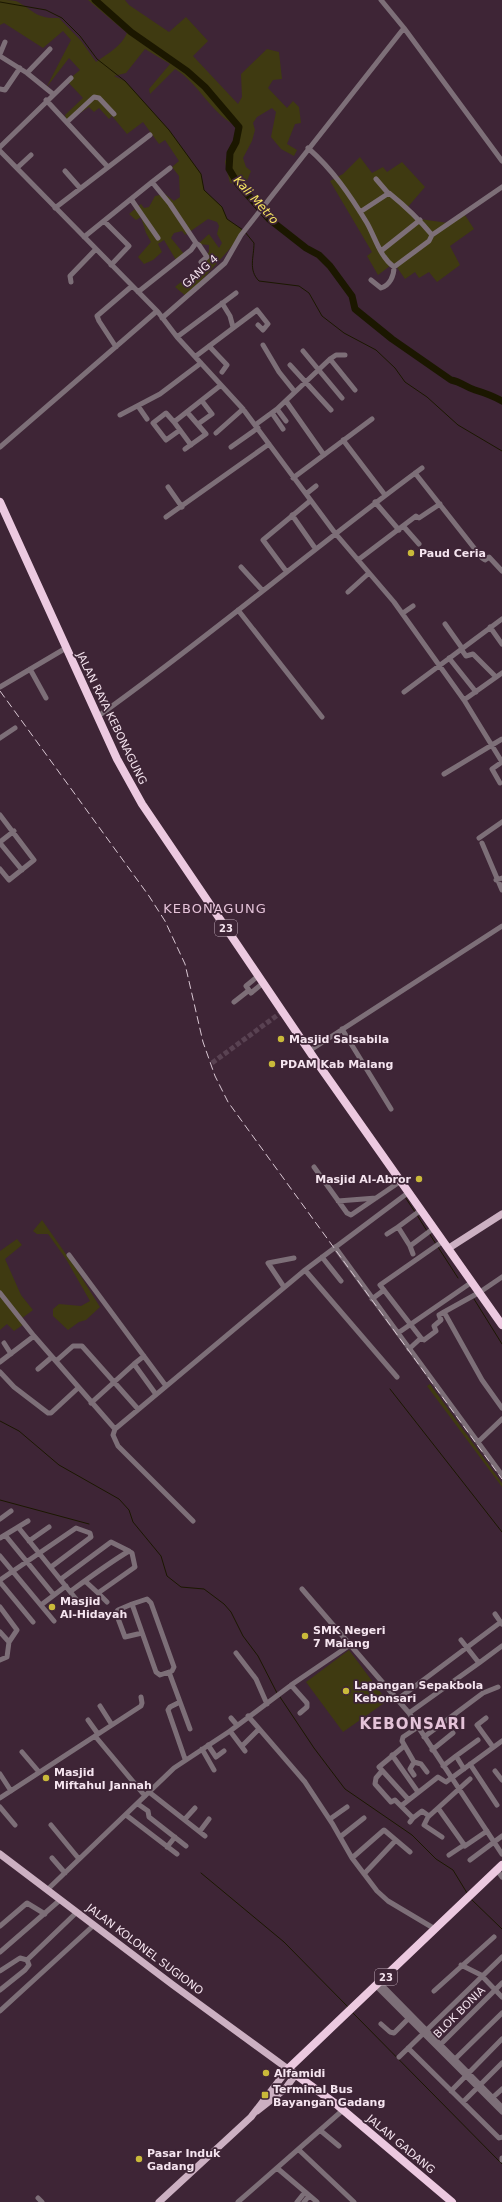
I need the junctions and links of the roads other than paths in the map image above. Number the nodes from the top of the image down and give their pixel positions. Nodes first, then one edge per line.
1 (381, 0) edge
2 (404, 28) junction
3 (5, 42) dead end
4 (50, 49) dead end
5 (0, 55) edge
6 (20, 68) junction
7 (27, 73) junction
8 (71, 78) dead end
9 (0, 89) edge
10 (53, 94) junction
11 (46, 100) junction
12 (114, 114) dead end
13 (68, 122) junction
14 (150, 135) dead end
15 (0, 147) edge
16 (308, 148) junction
17 (0, 151) edge
18 (31, 155) dead end
19 (502, 161) edge
20 (107, 166) junction
21 (17, 168) junction
22 (170, 168) dead end
23 (65, 171) dead end
24 (376, 179) dead end
25 (152, 182) junction
26 (502, 187) edge
27 (80, 188) junction
28 (388, 193) junction
29 (131, 199) junction
30 (55, 208) junction
31 (360, 212) junction
32 (420, 220) junction
33 (104, 221) junction
34 (432, 235) junction
35 (84, 237) junction
36 (158, 238) dead end
37 (196, 243) junction
38 (96, 249) junction
39 (381, 251) junction
40 (201, 262) dead end
41 (111, 265) junction
42 (394, 267) junction
43 (371, 280) dead end
44 (71, 282) dead end
45 (132, 286) junction
46 (138, 292) junction
47 (236, 293) dead end
48 (222, 303) junction
49 (159, 314) junction
50 (258, 325) dead end
51 (233, 327) junction
52 (177, 336) junction
53 (263, 345) dead end
54 (209, 346) junction
55 (116, 347) junction
56 (303, 351) dead end
57 (345, 355) dead end
58 (196, 356) junction
59 (330, 359) junction
60 (201, 363) junction
61 (290, 365) dead end
62 (318, 370) junction
63 (222, 372) dead end
64 (306, 382) junction
65 (221, 385) junction
66 (355, 390) dead end
67 (295, 392) junction
68 (342, 398) dead end
69 (202, 401) junction
70 (286, 401) junction
71 (138, 406) junction
72 (243, 409) junction
73 (277, 409) junction
74 (331, 410) dead end
75 (187, 412) junction
76 (272, 413) junction
77 (120, 415) dead end
78 (147, 419) dead end
79 (372, 419) dead end
80 (286, 421) dead end
81 (174, 422) junction
82 (198, 424) junction
83 (257, 427) junction
84 (283, 429) dead end
85 (180, 430) junction
86 (216, 433) dead end
87 (343, 440) junction
88 (269, 444) junction
89 (191, 445) junction
90 (0, 447) edge
91 (231, 447) dead end
92 (185, 449) dead end
93 (324, 455) junction
94 (422, 468) dead end
95 (415, 473) junction
96 (293, 478) junction
97 (316, 486) dead end
98 (168, 487) dead end
99 (306, 494) junction
100 (385, 495) junction
101 (310, 501) junction
102 (0, 502) edge
103 (375, 502) junction
104 (440, 504) junction
105 (182, 507) junction
106 (292, 515) junction
107 (166, 517) dead end
108 (402, 529) junction
109 (335, 533) junction
110 (419, 544) dead end
111 (315, 548) junction
112 (358, 560) junction
113 (241, 567) dead end
114 (286, 571) junction
115 (502, 571) edge
116 (369, 573) junction
117 (262, 590) junction
118 (348, 592) dead end
119 (413, 606) dead end
120 (238, 610) junction
121 (403, 613) junction
122 (502, 618) edge
123 (445, 624) dead end
124 (490, 627) junction
125 (502, 644) edge
126 (66, 648) junction
127 (462, 649) junction
128 (449, 658) junction
129 (440, 665) junction
130 (30, 669) junction
131 (502, 673) edge
132 (496, 677) junction
133 (0, 687) edge
134 (404, 692) dead end
135 (476, 692) junction
136 (46, 698) dead end
137 (464, 700) junction
138 (97, 717) junction
139 (322, 717) dead end
140 (15, 728) dead end
141 (0, 738) edge
142 (502, 739) edge
143 (492, 744) junction
144 (502, 762) edge
145 (444, 774) dead end
146 (500, 783) dead end
147 (0, 815) edge
148 (502, 822) edge
149 (14, 831) junction
150 (480, 836) dead end
151 (0, 843) edge
152 (482, 843) dead end
153 (0, 870) edge
154 (22, 870) junction
155 (502, 878) edge
156 (496, 880) junction
157 (502, 890) edge
158 (502, 926) edge
159 (258, 976) junction
160 (263, 983) junction
161 (248, 991) junction
162 (234, 1002) dead end
163 (342, 1029) junction
164 (309, 1051) junction
165 (391, 1109) dead end
166 (314, 1167) dead end
167 (401, 1181) junction
168 (409, 1192) junction
169 (377, 1198) junction
170 (338, 1201) junction
171 (419, 1211) junction
172 (502, 1214) edge
173 (398, 1227) junction
174 (432, 1229) junction
175 (387, 1234) dead end
176 (439, 1244) junction
177 (410, 1246) junction
178 (335, 1247) junction
179 (449, 1248) junction
180 (413, 1254) dead end
181 (69, 1255) dead end
182 (322, 1257) junction
183 (294, 1258) dead end
184 (305, 1270) junction
185 (502, 1277) edge
186 (341, 1281) dead end
187 (467, 1285) junction
188 (284, 1287) junction
189 (384, 1290) junction
190 (0, 1293) edge
191 (474, 1295) junction
192 (372, 1299) junction
193 (444, 1312) junction
194 (410, 1325) junction
195 (502, 1325) edge
196 (398, 1334) junction
197 (34, 1336) junction
198 (421, 1338) junction
199 (4, 1343) dead end
200 (409, 1349) junction
201 (11, 1354) junction
202 (144, 1356) junction
203 (52, 1357) junction
204 (1, 1360) edge
205 (56, 1361) junction
206 (134, 1364) junction
207 (38, 1369) dead end
208 (0, 1372) edge
209 (397, 1377) dead end
210 (114, 1383) junction
211 (166, 1386) junction
212 (78, 1388) junction
213 (155, 1393) junction
214 (91, 1403) junction
215 (502, 1408) edge
216 (138, 1410) junction
217 (502, 1419) edge
218 (115, 1429) junction
219 (478, 1442) junction
220 (502, 1476) edge
221 (11, 1511) dead end
222 (0, 1519) edge
223 (28, 1521) dead end
224 (193, 1521) dead end
225 (49, 1527) dead end
226 (18, 1528) junction
227 (2, 1537) edge
228 (29, 1541) junction
229 (129, 1551) junction
230 (39, 1554) junction
231 (0, 1556) edge
232 (26, 1563) junction
233 (50, 1567) junction
234 (12, 1571) junction
235 (61, 1579) junction
236 (0, 1581) edge
237 (85, 1581) junction
238 (66, 1586) junction
239 (302, 1589) dead end
240 (71, 1591) junction
241 (98, 1593) junction
242 (54, 1595) junction
243 (76, 1599) dead end
244 (107, 1602) dead end
245 (132, 1604) junction
246 (41, 1605) junction
247 (0, 1606) edge
248 (495, 1614) dead end
249 (54, 1620) dead end
250 (33, 1622) dead end
251 (501, 1623) edge
252 (0, 1632) edge
253 (142, 1633) junction
254 (461, 1640) dead end
255 (9, 1642) junction
256 (350, 1645) junction
257 (502, 1646) edge
258 (466, 1647) junction
259 (236, 1653) dead end
260 (0, 1660) edge
261 (479, 1663) junction
262 (169, 1672) junction
263 (291, 1685) junction
264 (498, 1687) dead end
265 (141, 1696) dead end
266 (398, 1699) junction
267 (180, 1702) junction
268 (267, 1704) junction
269 (100, 1706) dead end
270 (300, 1713) dead end
271 (409, 1713) junction
272 (248, 1716) junction
273 (231, 1718) dead end
274 (486, 1718) dead end
275 (88, 1720) dead end
276 (112, 1725) junction
277 (237, 1725) junction
278 (418, 1727) junction
279 (190, 1729) dead end
280 (258, 1730) junction
281 (230, 1731) junction
282 (454, 1733) dead end
283 (96, 1735) junction
284 (424, 1737) junction
285 (478, 1740) dead end
286 (502, 1741) edge
287 (208, 1745) junction
288 (404, 1747) junction
289 (493, 1747) junction
290 (202, 1749) junction
291 (432, 1750) junction
292 (224, 1751) dead end
293 (22, 1752) dead end
294 (392, 1755) junction
295 (456, 1756) junction
296 (188, 1758) junction
297 (414, 1762) junction
298 (470, 1764) junction
299 (443, 1766) junction
300 (464, 1769) junction
301 (214, 1770) dead end
302 (382, 1771) junction
303 (495, 1771) dead end
304 (39, 1772) junction
305 (427, 1772) dead end
306 (0, 1774) edge
307 (414, 1775) dead end
308 (452, 1778) junction
309 (470, 1779) dead end
310 (502, 1780) edge
311 (459, 1789) junction
312 (11, 1791) junction
313 (418, 1792) junction
314 (147, 1794) junction
315 (0, 1798) edge
316 (408, 1799) junction
317 (138, 1804) junction
318 (497, 1804) dead end
319 (401, 1806) junction
320 (0, 1807) edge
321 (347, 1807) dead end
322 (194, 1808) dead end
323 (438, 1808) junction
324 (126, 1815) junction
325 (429, 1816) junction
326 (364, 1818) dead end
327 (185, 1819) junction
328 (210, 1819) dead end
329 (330, 1819) junction
330 (15, 1825) dead end
331 (51, 1825) dead end
332 (200, 1831) junction
333 (487, 1832) junction
334 (205, 1836) dead end
335 (502, 1836) edge
336 (175, 1837) junction
337 (340, 1837) junction
338 (442, 1837) dead end
339 (396, 1840) junction
340 (494, 1843) junction
341 (186, 1846) dead end
342 (464, 1846) junction
343 (167, 1847) junction
344 (410, 1852) dead end
345 (0, 1854) edge
346 (177, 1854) dead end
347 (502, 1854) edge
348 (449, 1855) dead end
349 (52, 1858) dead end
350 (352, 1858) junction
351 (80, 1859) junction
352 (470, 1860) dead end
353 (499, 1868) edge
354 (65, 1873) junction
355 (364, 1874) junction
356 (502, 1877) edge
357 (47, 1890) junction
358 (59, 1899) junction
359 (77, 1912) junction
360 (44, 1914) junction
361 (94, 1925) junction
362 (0, 1926) edge
363 (435, 1929) junction
364 (494, 1937) dead end
365 (0, 1952) edge
366 (502, 1957) edge
367 (26, 1960) junction
368 (461, 1965) junction
369 (0, 1971) edge
370 (481, 1975) junction
371 (502, 1983) edge
372 (378, 1984) junction
373 (0, 1990) edge
374 (495, 1990) junction
375 (434, 1991) dead end
376 (502, 1997) edge
377 (0, 2011) edge
378 (502, 2013) edge
379 (410, 2017) junction
380 (381, 2024) dead end
381 (425, 2032) junction
382 (502, 2039) edge
383 (439, 2046) junction
384 (408, 2048) junction
385 (304, 2054) junction
386 (399, 2057) dead end
387 (277, 2061) joint
388 (453, 2061) junction
389 (502, 2063) edge
390 (288, 2068) junction
391 (296, 2074) junction
392 (467, 2074) junction
393 (479, 2086) junction
394 (502, 2089) edge
395 (452, 2091) junction
396 (492, 2099) junction
397 (463, 2102) junction
398 (502, 2107) edge
399 (343, 2110) junction
400 (502, 2112) edge
401 (255, 2113) junction
402 (321, 2131) junction
403 (500, 2138) edge
404 (339, 2146) dead end
405 (299, 2150) junction
406 (277, 2168) junction
407 (307, 2194) junction
408 (159, 2202) edge
409 (238, 2202) edge
410 (297, 2202) edge
411 (304, 2202) edge
412 (317, 2202) edge
413 (354, 2202) edge
414 (452, 2202) edge

1 - 2 street
2 - 16 street, GANG 4
2 - 19 street
3 - 5 street
4 - 7 street
5 - 6 street
6 - 7 street
6 - 9 street
7 - 10 street
8 - 10 street
10 - 11 street
11 - 13 street
11 - 15 street
12 - 13 street
13 - 20 street
14 - 20 street
16 - 31 street
16 - 49 street, GANG 4
17 - 21 street
18 - 21 street
20 - 27 street
21 - 30 street
22 - 25 street
23 - 27 street
24 - 28 street
25 - 29 street
25 - 37 street
26 - 34 street
27 - 30 street
28 - 31 street
28 - 32 street
29 - 33 street
29 - 36 street
30 - 35 street
31 - 39 street
32 - 34 street
32 - 39 street
33 - 35 street
33 - 41 street
34 - 42 street
35 - 38 street
37 - 40 street
37 - 46 street
38 - 41 street
38 - 44 street
39 - 42 street
41 - 45 street
42 - 43 street
45 - 46 street
45 - 55 street
46 - 49 street
47 - 48 street
48 - 51 street
48 - 52 street
49 - 52 street
49 - 55 street, GANG 4
50 - 51 street
51 - 54 street
52 - 58 street
53 - 67 street
54 - 58 street
54 - 63 street
55 - 90 street, GANG 4
56 - 62 street
57 - 59 street
58 - 60 street
59 - 62 street
59 - 66 street
60 - 65 street
60 - 71 street
61 - 64 street
62 - 64 street
62 - 68 street
64 - 67 street
64 - 74 street
65 - 69 street
65 - 72 street
67 - 70 street
69 - 75 street
69 - 82 street
70 - 73 street
70 - 93 street
71 - 77 street
71 - 78 street
72 - 83 street
72 - 86 street
73 - 76 street
73 - 80 street
75 - 81 street
75 - 82 street
76 - 83 street
76 - 84 street
79 - 87 street
81 - 85 street
81 - 85 street
82 - 89 street
83 - 88 street
83 - 91 street
85 - 89 street
87 - 93 street
87 - 100 street
88 - 96 street
88 - 105 street
89 - 92 street
93 - 96 street
94 - 95 street
95 - 100 street
95 - 104 street
96 - 99 street
97 - 99 street
98 - 105 street
99 - 101 street
100 - 103 street
101 - 106 street
101 - 109 street
102 - 126 highway, JALAN RAYA KEBONAGUNG / 23
103 - 108 street
103 - 109 street
104 - 108 street
104 - 115 street
105 - 107 street
106 - 111 street
106 - 114 street
108 - 110 street
108 - 112 street
109 - 111 street
109 - 112 street
111 - 114 street
112 - 116 street
113 - 117 street
114 - 117 street
116 - 118 street
116 - 121 street
117 - 120 street
119 - 121 street
120 - 138 street
120 - 139 street
121 - 129 street
122 - 124 street
123 - 127 street
124 - 125 street
124 - 127 street
126 - 130 street
126 - 138 highway, JALAN RAYA KEBONAGUNG / 23
127 - 128 street
127 - 132 street
128 - 129 street
128 - 135 street
129 - 134 street
129 - 137 street
130 - 133 street
130 - 136 street
131 - 132 street
132 - 135 street
135 - 137 street
137 - 143 street
138 - 159 highway, JALAN RAYA KEBONAGUNG / 23
140 - 141 street
142 - 143 street
143 - 144 street
143 - 145 street
144 - 146 street
147 - 149 street
148 - 150 street
149 - 151 street
149 - 154 street
151 - 154 street
152 - 156 street
153 - 154 street
155 - 156 street
156 - 157 street
158 - 163 street
159 - 160 highway, JALAN RAYA KEBONAGUNG / 23
159 - 161 street
160 - 161 street
160 - 164 highway, JALAN RAYA KEBONAGUNG / 23
161 - 162 street
163 - 164 street
163 - 165 street
164 - 167 highway, JALAN RAYA KEBONAGUNG / 23
166 - 170 street
167 - 168 highway, JALAN RAYA KEBONAGUNG / 23
167 - 169 street
168 - 171 highway, JALAN RAYA KEBONAGUNG / 23
168 - 178 street
169 - 170 street
169 - 170 street
171 - 173 street
171 - 174 highway, JALAN RAYA KEBONAGUNG / 23
172 - 179 main road
173 - 175 street
173 - 177 street
174 - 176 highway, JALAN RAYA KEBONAGUNG / 23
174 - 177 street
176 - 179 highway, JALAN RAYA KEBONAGUNG / 23
176 - 189 street
177 - 180 street
178 - 182 street
178 - 192 street
179 - 187 highway, JALAN RAYA KEBONAGUNG / 23
181 - 202 street
182 - 184 street
182 - 186 street
183 - 188 street
184 - 188 street
184 - 209 street
185 - 191 street
187 - 191 highway, JALAN RAYA KEBONAGUNG / 23
187 - 194 street
188 - 211 street
189 - 192 street
189 - 194 street
190 - 197 street
191 - 193 street
191 - 195 highway, JALAN RAYA KEBONAGUNG / 23
192 - 196 street
193 - 198 street
193 - 215 street
194 - 196 street
194 - 198 street
196 - 200 street
197 - 201 street
197 - 203 street
198 - 200 street
199 - 201 street
200 - 219 street
201 - 204 street
202 - 206 street
202 - 211 street
203 - 205 street
203 - 207 street
205 - 210 street
205 - 212 street
206 - 210 street
206 - 213 street
208 - 212 street
210 - 214 street
210 - 216 street
211 - 213 street
212 - 214 street
213 - 216 street
214 - 218 street
216 - 218 street
217 - 219 street
218 - 224 street
219 - 220 street
221 - 222 street
223 - 226 street
225 - 228 street
226 - 227 street
226 - 228 street
227 - 232 street
228 - 230 street
229 - 235 street
229 - 237 street
229 - 241 street
230 - 232 street
230 - 233 street
230 - 233 street
231 - 234 street
232 - 234 street
232 - 242 street
233 - 235 street
234 - 236 street
234 - 246 street
235 - 238 street
236 - 250 street
237 - 240 street
237 - 241 street
238 - 240 street
238 - 242 street
239 - 256 street
240 - 243 street
241 - 244 street
242 - 246 street
245 - 253 street
245 - 253 street
245 - 262 street
246 - 249 street
247 - 255 street
248 - 251 street
251 - 258 street
252 - 255 street
253 - 262 street
254 - 258 street
255 - 260 street
256 - 263 street
256 - 266 street
257 - 261 street
258 - 261 street
258 - 266 street
259 - 268 street
261 - 271 street
262 - 267 street
263 - 268 street
263 - 270 street
264 - 284 street
265 - 276 street
266 - 271 street
267 - 279 street
267 - 296 street
268 - 272 street
269 - 276 street
271 - 278 street
272 - 277 street
272 - 280 street
273 - 277 street
274 - 289 street
275 - 283 street
276 - 283 street
277 - 281 street
278 - 284 street
278 - 288 street
280 - 281 street
280 - 329 street
281 - 287 street
282 - 291 street
283 - 304 street
283 - 314 street
284 - 291 street
285 - 295 street
286 - 289 street
287 - 290 street
287 - 292 street
288 - 294 street
288 - 297 street
289 - 298 street
290 - 296 street
290 - 301 street
291 - 299 street
293 - 304 street
294 - 302 street
294 - 313 street
295 - 299 street
295 - 300 street
296 - 314 street
297 - 305 street
297 - 307 street
298 - 300 street
298 - 318 street
299 - 308 street
300 - 308 street
302 - 316 street
302 - 319 street
303 - 310 street
304 - 312 street
306 - 312 street
308 - 311 street
308 - 313 street
309 - 311 street
311 - 323 street
311 - 333 street
312 - 315 street
313 - 316 street
314 - 317 street
314 - 327 street
316 - 319 street
317 - 324 street
317 - 336 street
319 - 325 street
320 - 330 street
321 - 329 street
322 - 327 street
323 - 325 street
323 - 342 street
324 - 343 street
324 - 351 street
325 - 338 street
326 - 337 street
327 - 332 street
328 - 332 street
329 - 337 street
331 - 351 street
332 - 334 street
333 - 340 street
333 - 342 street
335 - 340 street
336 - 341 street
336 - 343 street
337 - 350 street
339 - 344 street
339 - 350 street
339 - 355 street
340 - 347 street
340 - 352 street
342 - 348 street
343 - 346 street
345 - 357 main road, JALAN KOLONEL SUGIONO
349 - 354 street
350 - 355 street
351 - 354 street
353 - 356 street
353 - 363 highway, 23
354 - 357 street
355 - 363 street
357 - 358 main road, JALAN KOLONEL SUGIONO
358 - 359 main road, JALAN KOLONEL SUGIONO
358 - 360 street
359 - 361 main road, JALAN KOLONEL SUGIONO
359 - 367 street
360 - 362 street
360 - 365 street
361 - 377 street
361 - 387 main road, JALAN KOLONEL SUGIONO
363 - 372 highway, 23
364 - 368 street
366 - 370 street
367 - 369 street
367 - 373 street
368 - 370 street
368 - 375 street
370 - 374 street
370 - 381 street
371 - 374 street, BLOK BONIA
372 - 379 street
372 - 385 highway, 23
374 - 376 street
374 - 383 street, BLOK BONIA
378 - 388 street
379 - 380 street
379 - 381 street
381 - 383 street
381 - 384 street
382 - 392 street
383 - 388 street
384 - 386 street
384 - 395 street
385 - 390 highway, 23
385 - 391 highway, 23
387 - 390 main road, JALAN GADANG
388 - 392 street
389 - 393 street
390 - 391 highway, JALAN GADANG
390 - 401 main road
391 - 399 highway, JALAN GADANG
391 - 401 main road
392 - 393 street
392 - 395 street
393 - 396 street
393 - 397 street
394 - 396 street
395 - 397 street
396 - 398 street
396 - 400 street
397 - 403 street
399 - 402 street
399 - 414 highway, JALAN GADANG
401 - 408 main road
402 - 404 street
402 - 405 street
405 - 406 street
405 - 413 street
406 - 407 street
406 - 409 street
407 - 410 street
407 - 411 street
407 - 412 street

